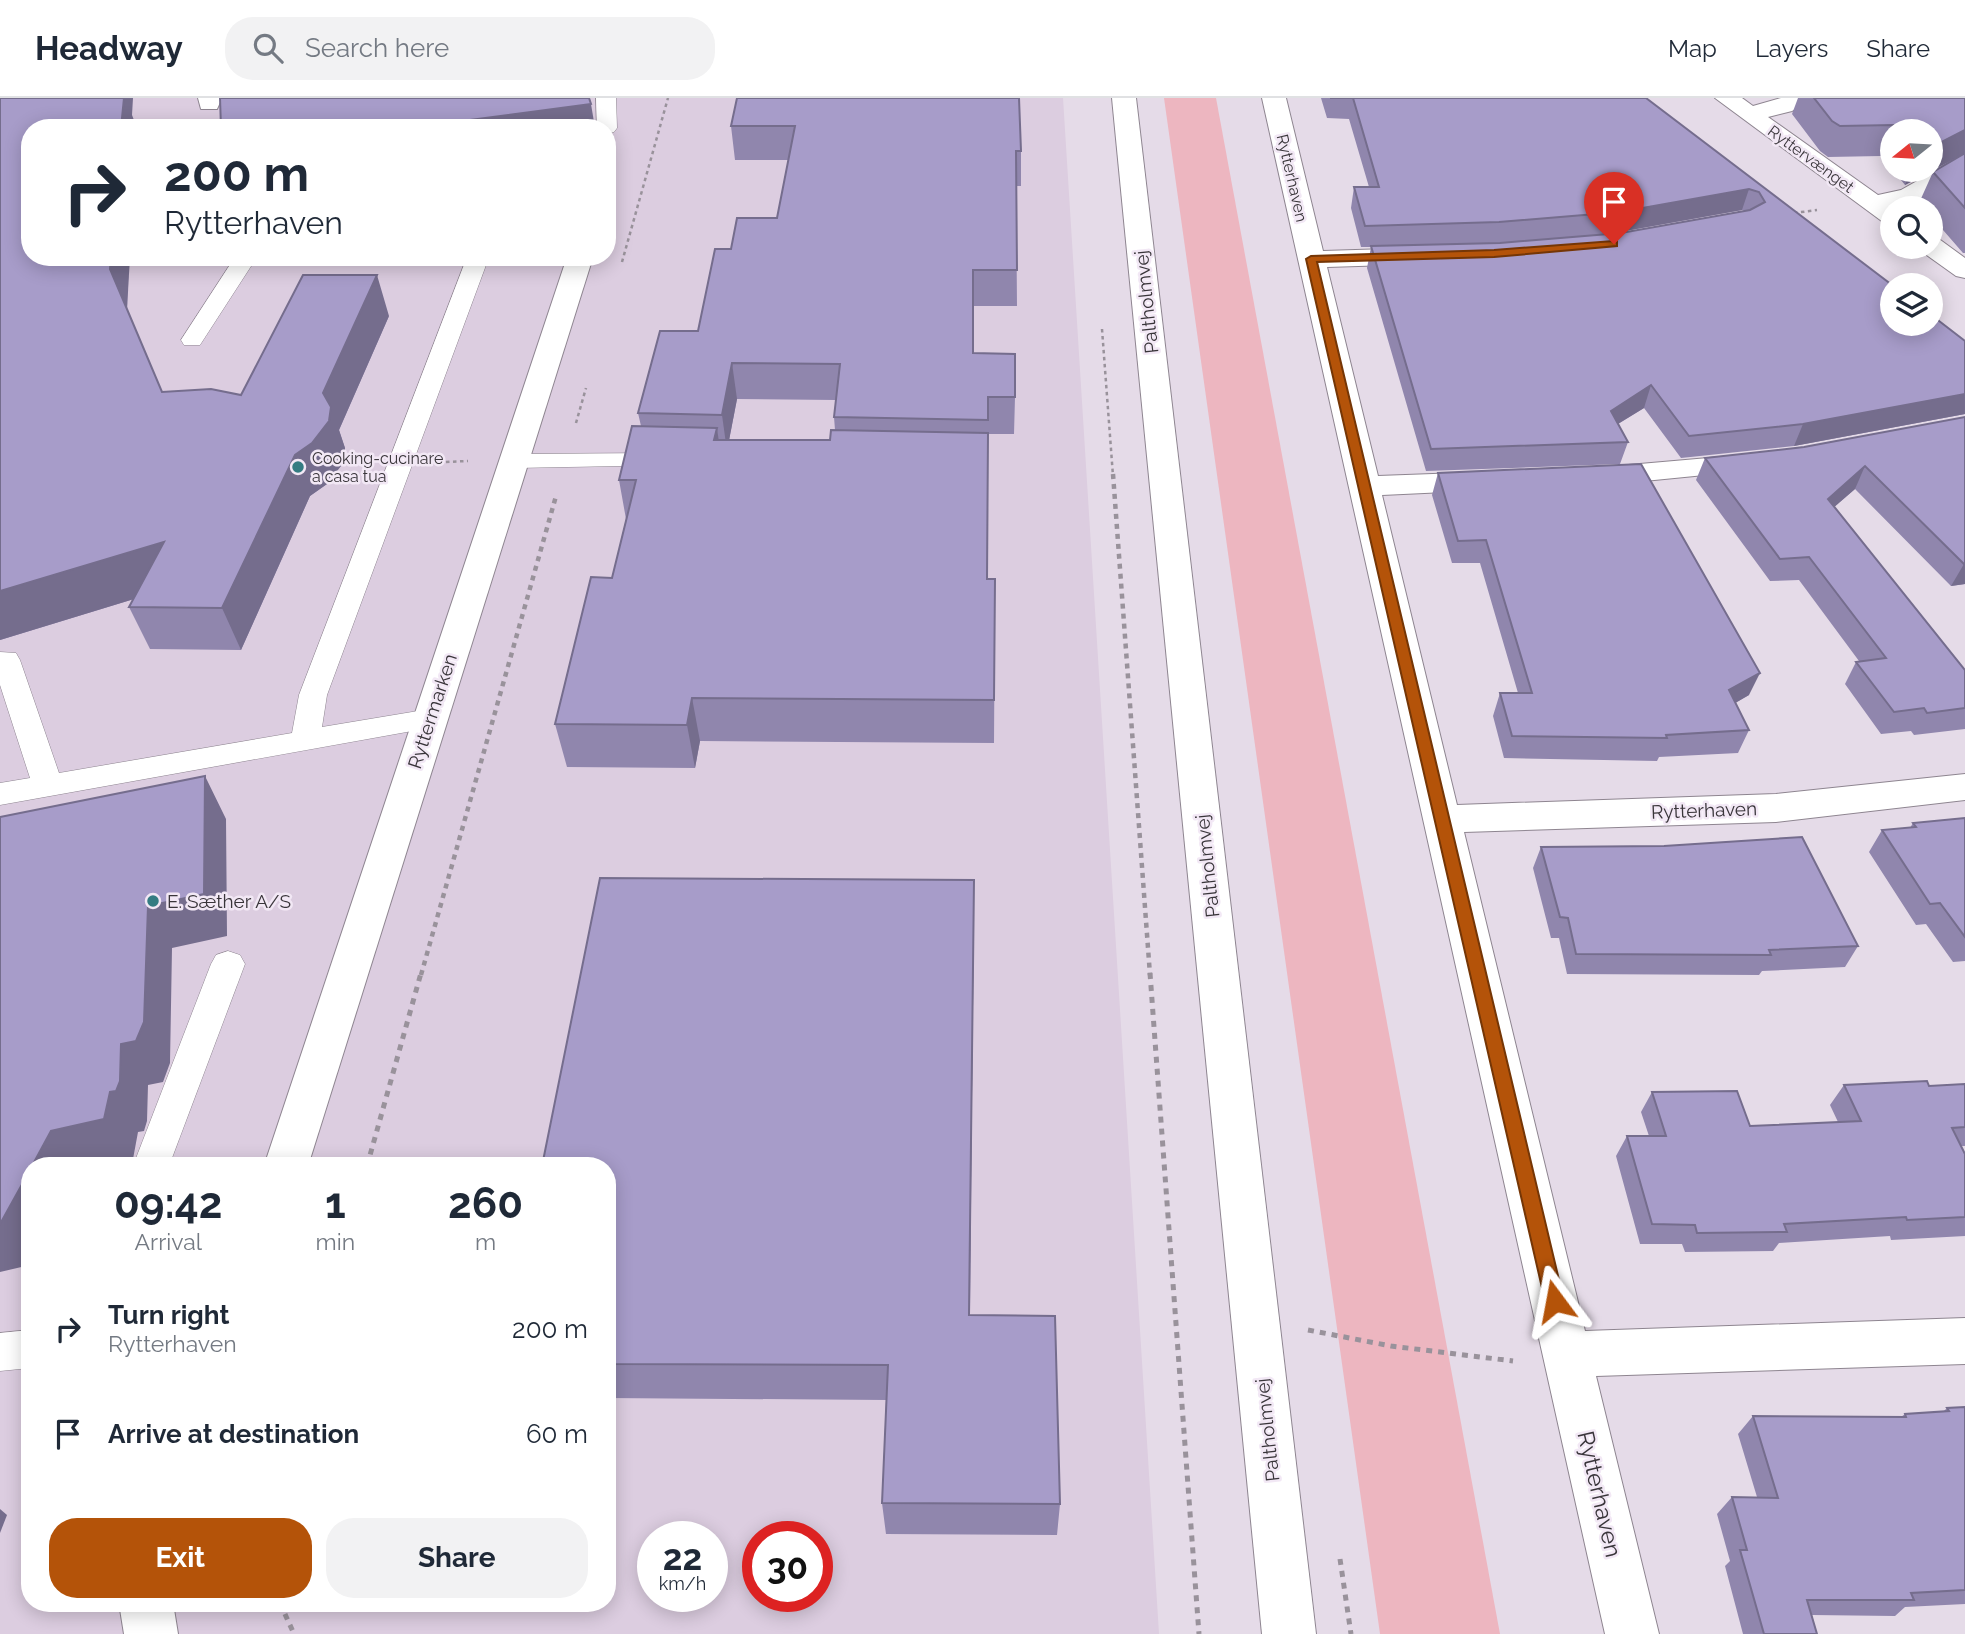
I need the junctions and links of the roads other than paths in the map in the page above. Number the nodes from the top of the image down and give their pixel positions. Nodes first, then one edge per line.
1 (606, 98) edge
2 (1124, 98) edge
3 (1274, 98) edge
4 (1727, 98) edge
5 (1799, 98) edge
6 (1749, 114) junction
7 (607, 119) edge
8 (1965, 161) edge
9 (1908, 196) edge
10 (1880, 210) edge
11 (1943, 254) edge
12 (1441, 255) edge
13 (1311, 259) junction
14 (240, 266) edge
15 (475, 266) edge
16 (577, 266) edge
17 (1965, 270) edge
18 (192, 340) dead end
19 (687, 460) edge
20 (1780, 460) edge
21 (514, 461) junction
22 (1567, 478) edge
23 (1513, 480) edge
24 (1365, 486) junction
25 (6, 660) dead end
26 (429, 719) junction
27 (305, 740) junction
28 (48, 786) junction
29 (1965, 788) edge
30 (0, 794) edge
31 (1443, 819) junction
32 (228, 964) dead end
33 (154, 1157) edge
34 (289, 1157) edge
35 (1965, 1341) edge
36 (21, 1350) edge
37 (0, 1352) edge
38 (1569, 1362) junction
39 (147, 1612) edge
40 (151, 1634) edge
41 (1289, 1634) edge
42 (1632, 1634) edge

1 - 7 lane
2 - 41 street, Paltholmvej
3 - 13 street, Rytterhaven
4 - 6 street, Ryttervænget
5 - 6 street, Ryttervænget
6 - 10 street, Ryttervænget
8 - 9 street, Ryttervænget
11 - 17 street
12 - 13 street
13 - 24 street, Rytterhaven
14 - 18 lane
15 - 27 lane
16 - 21 street, Ryttermarken
19 - 21 lane
20 - 22 street
21 - 26 street, Ryttermarken
23 - 24 street
24 - 31 street, Rytterhaven
25 - 28 lane
26 - 27 lane
26 - 34 street, Ryttermarken
27 - 28 lane
28 - 30 lane
29 - 31 street, Rytterhaven
31 - 38 street, Rytterhaven
32 - 33 lane
35 - 38 street
36 - 37 lane
38 - 42 street, Rytterhaven
39 - 40 street

